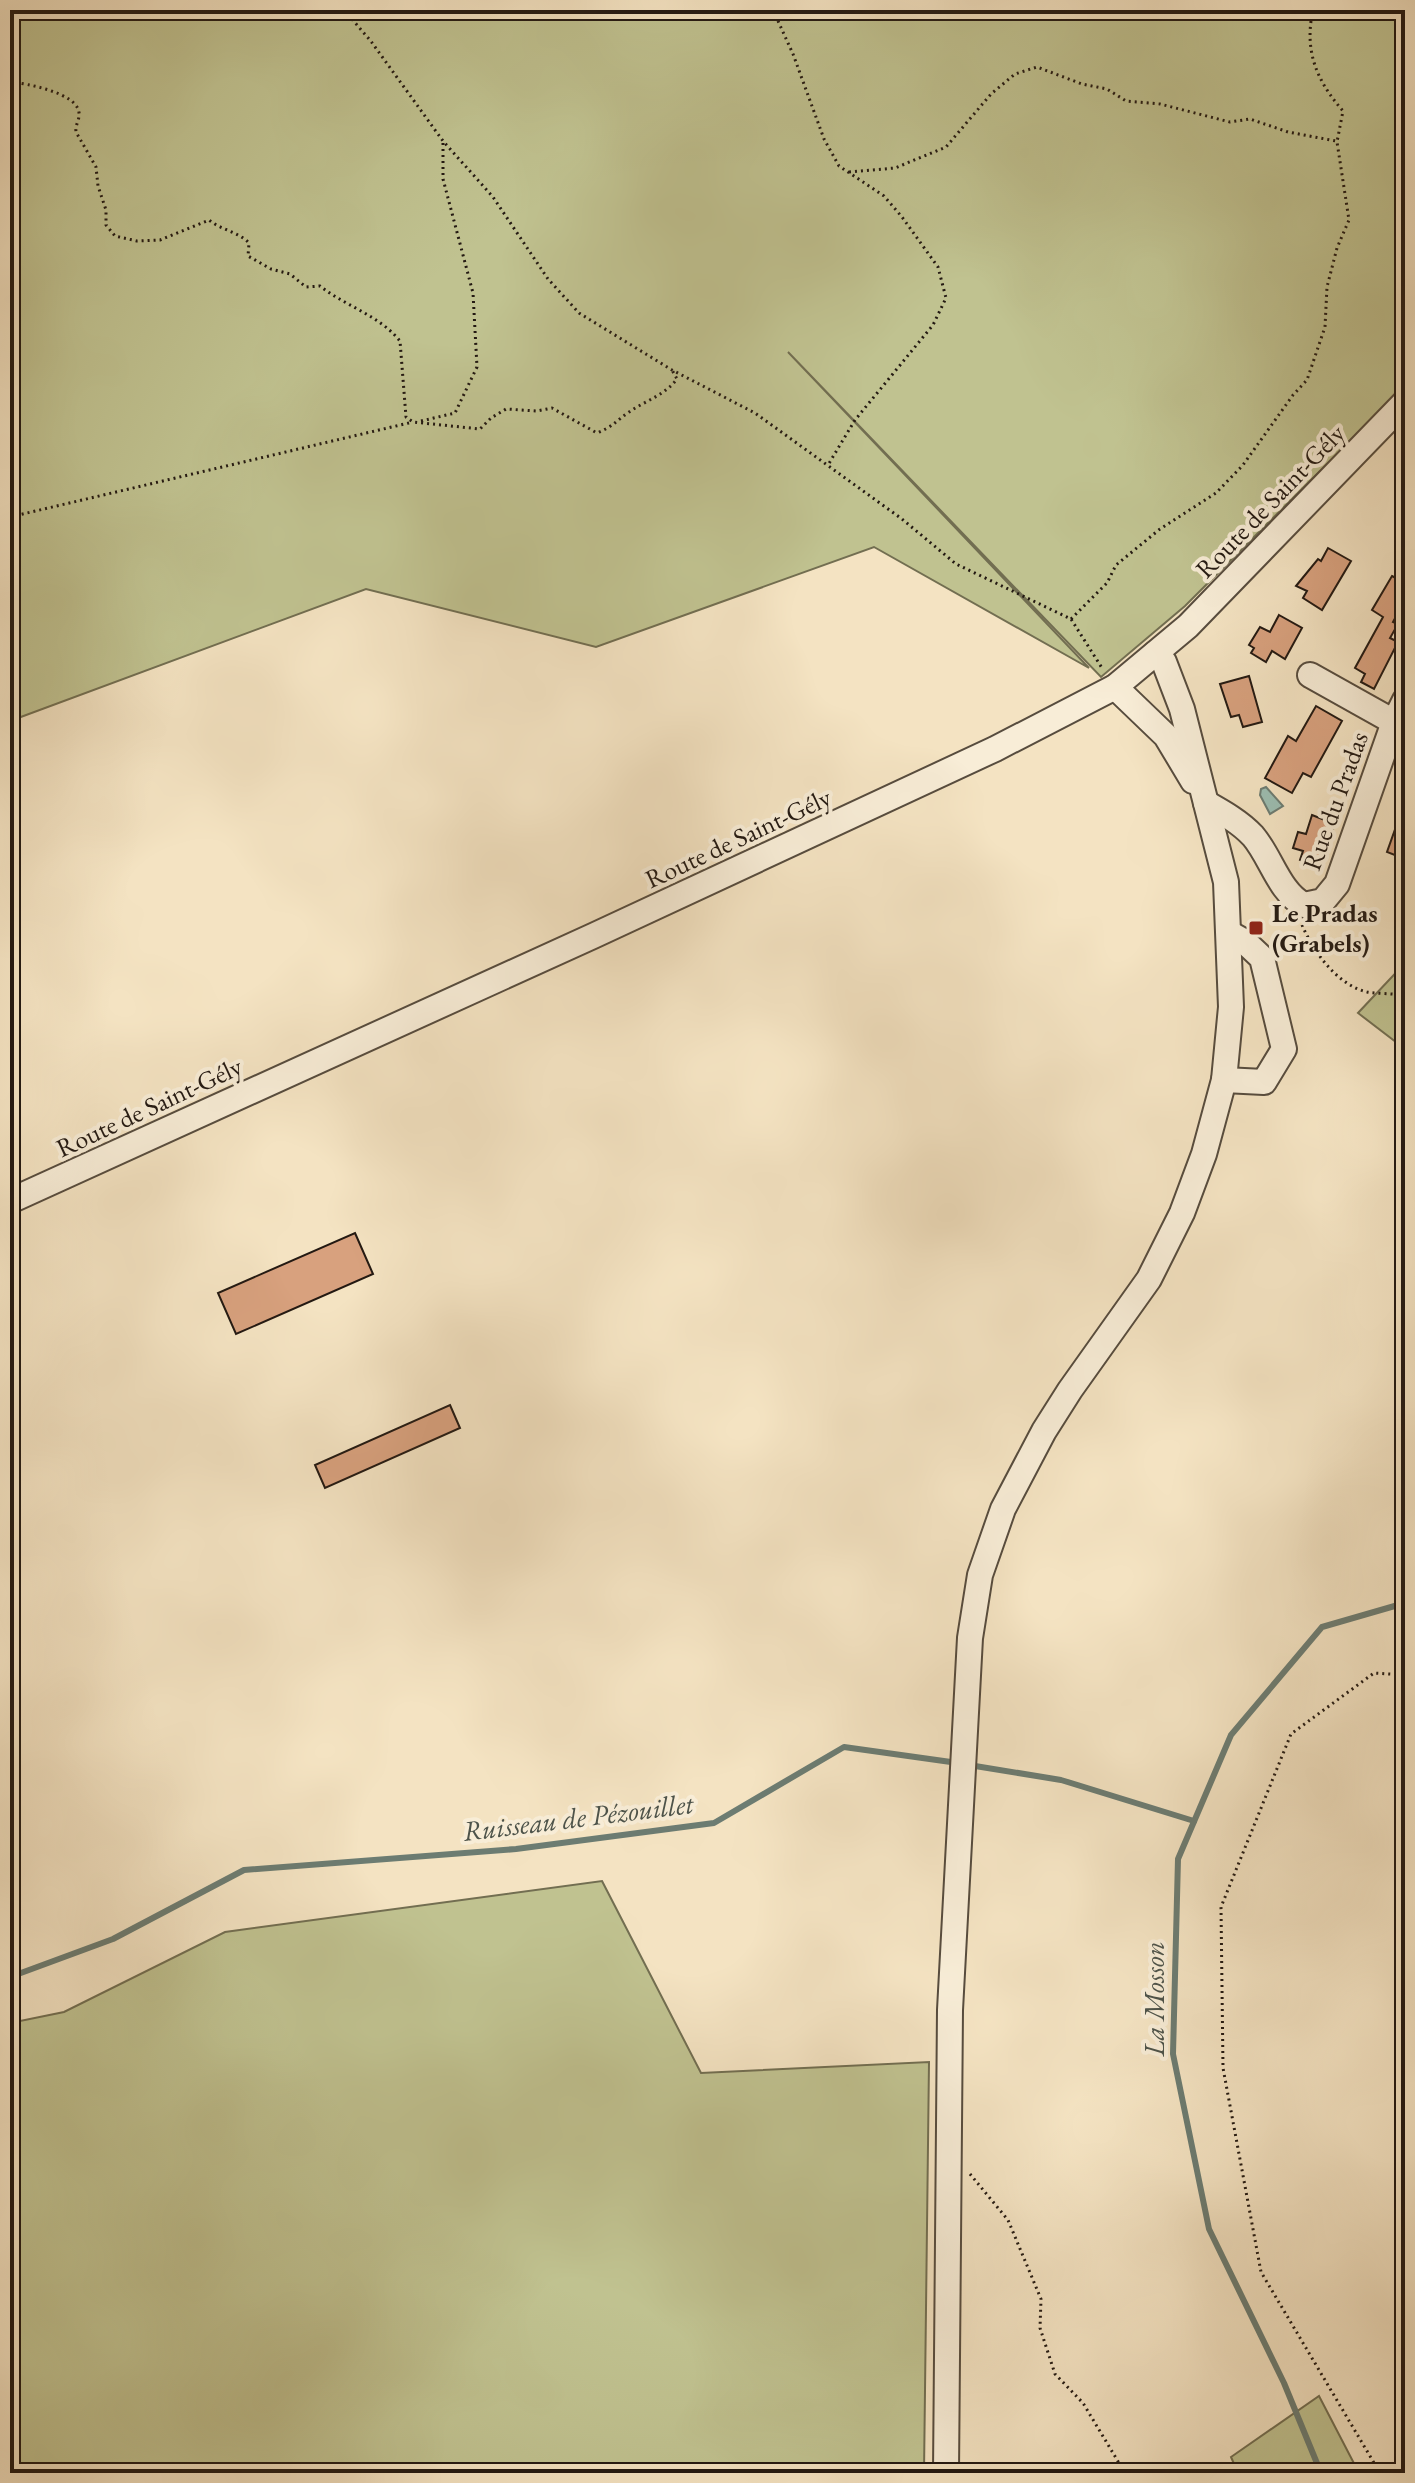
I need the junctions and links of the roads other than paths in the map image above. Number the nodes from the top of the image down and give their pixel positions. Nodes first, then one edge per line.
1 (1405, 402) edge
2 (1156, 653) junction
3 (1310, 675) dead end
4 (1115, 687) junction
5 (1400, 711) edge
6 (1206, 803) junction
7 (1229, 933) junction
8 (1224, 1080) junction
9 (10, 1201) edge
10 (946, 2473) edge

1 - 2 street, Route de Saint-Gély
2 - 4 street, Route de Saint-Gély
2 - 6 street
3 - 5 street
4 - 6 street
4 - 9 street, Route de Saint-Gély
5 - 6 street, Rue du Pradas
6 - 7 street
7 - 8 street
7 - 8 street
8 - 10 street

